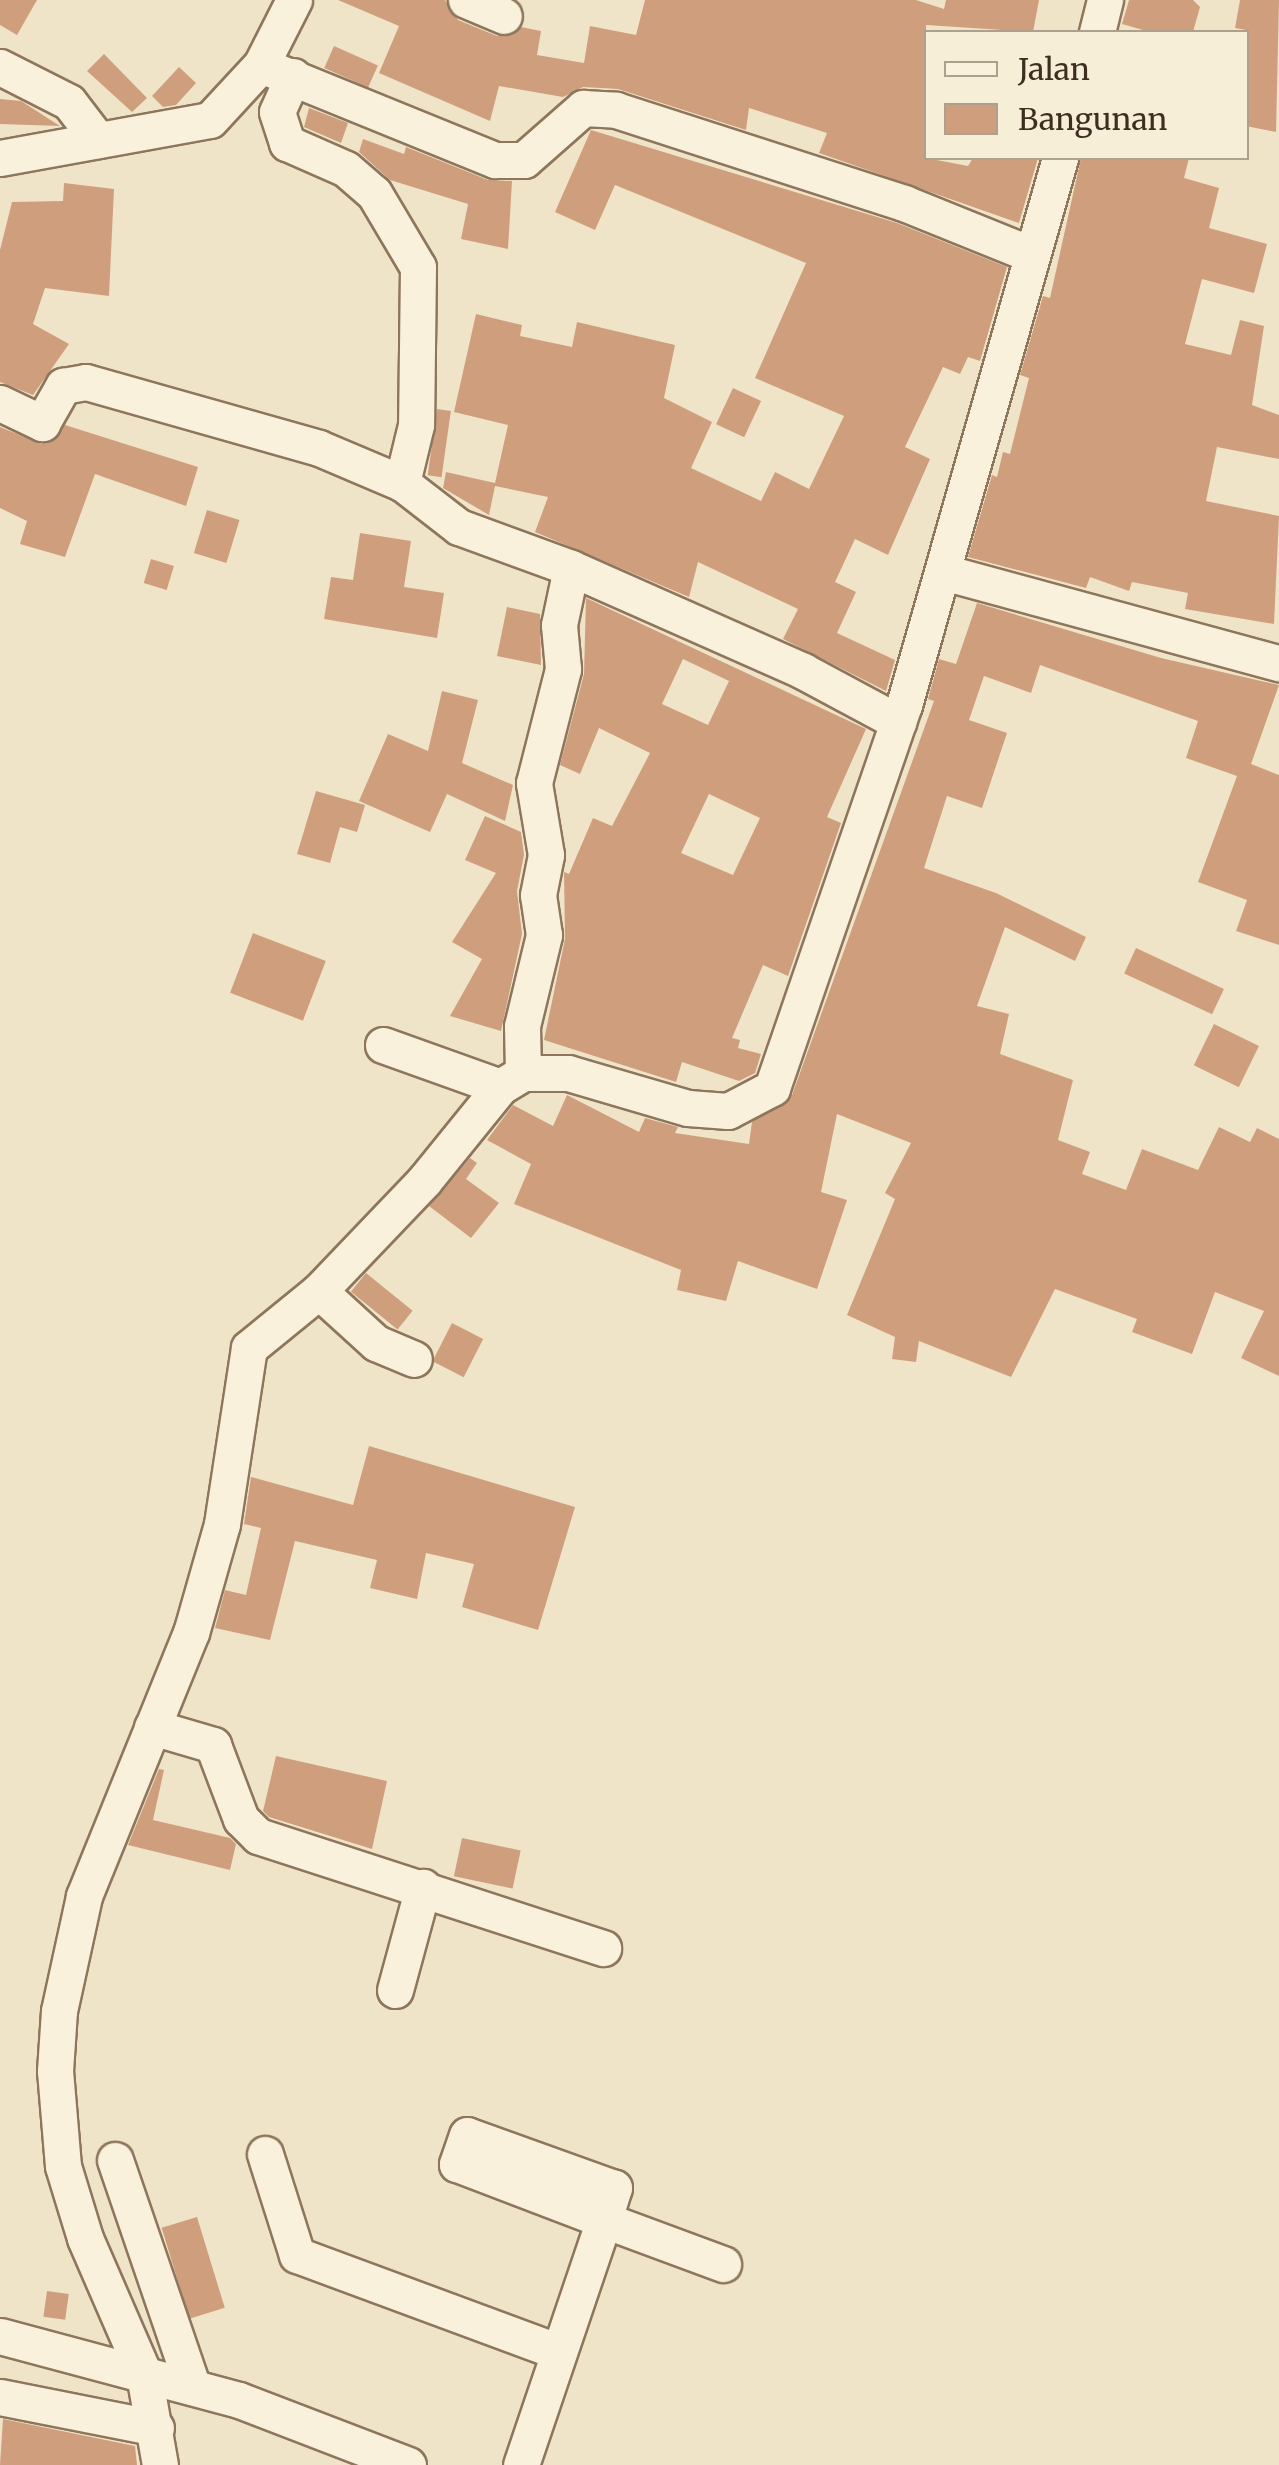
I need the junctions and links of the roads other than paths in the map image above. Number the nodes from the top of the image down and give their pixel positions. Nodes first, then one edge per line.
1 (294, 0) edge
2 (466, 0) edge
3 (1106, 0) edge
4 (504, 16) dead end
5 (1098, 30) edge
6 (0, 67) edge
7 (277, 71) junction
8 (98, 140) junction
9 (0, 158) edge
10 (1059, 160) edge
11 (1030, 254) junction
12 (0, 403) edge
13 (402, 483) junction
14 (571, 568) junction
15 (942, 572) junction
16 (1279, 663) edge
17 (898, 722) junction
18 (383, 1045) dead end
19 (512, 1080) junction
20 (318, 1291) junction
21 (414, 1360) dead end
22 (152, 1727) junction
23 (423, 1887) junction
24 (602, 1948) dead end
25 (395, 1990) dead end
26 (265, 2154) dead end
27 (116, 2160) dead end
28 (724, 2264) dead end
29 (0, 2336) edge
30 (559, 2352) junction
31 (144, 2374) junction
32 (192, 2385) junction
33 (0, 2397) edge
34 (156, 2428) junction
35 (160, 2465) edge
36 (408, 2465) edge
37 (521, 2465) edge

1 - 7 street
2 - 4 street
3 - 5 street
6 - 8 street
7 - 8 street
7 - 11 street
7 - 13 street
8 - 9 street
10 - 11 street
11 - 15 street
12 - 13 street
13 - 14 street
14 - 17 street
14 - 19 street
15 - 16 street
15 - 17 street
17 - 19 street
18 - 19 street
19 - 20 street
20 - 21 street
20 - 22 street
22 - 23 street
22 - 31 street
23 - 24 street
23 - 25 street
26 - 30 street
27 - 32 street
28 - 30 street
29 - 31 street
30 - 37 street
31 - 32 street
31 - 34 street
32 - 36 street
33 - 34 street
34 - 35 street

